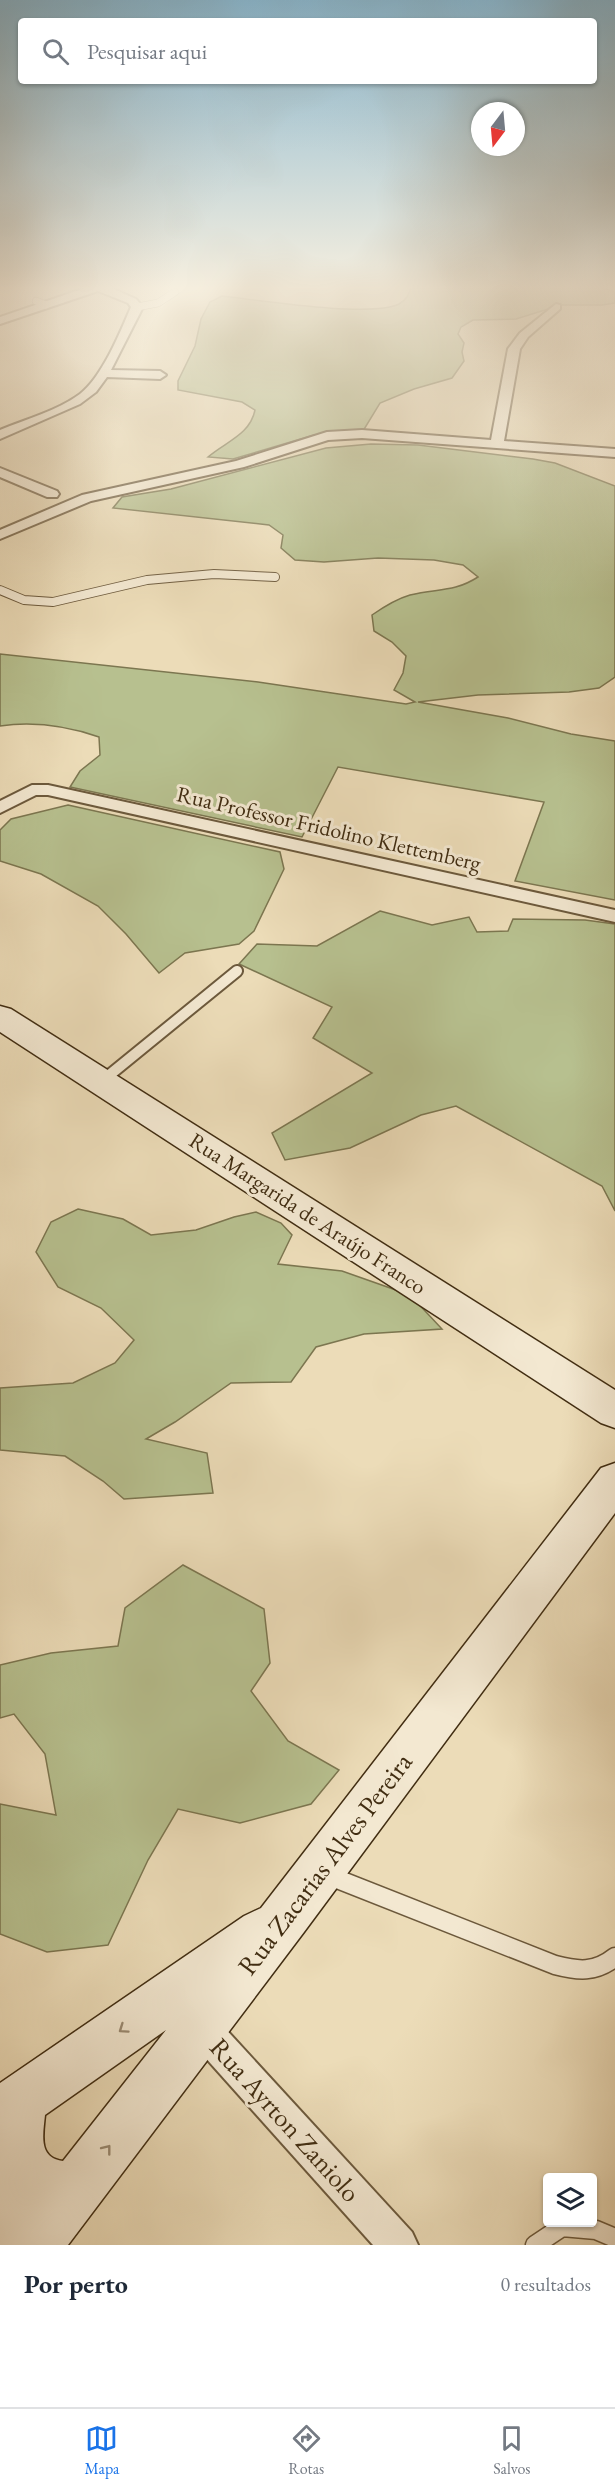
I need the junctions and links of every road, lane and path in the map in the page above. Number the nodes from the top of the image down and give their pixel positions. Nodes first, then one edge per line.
1 (92, 390) edge
2 (507, 390) edge
3 (0, 435) edge
4 (497, 444) junction
5 (615, 453) edge
6 (0, 472) edge
7 (52, 494) dead end
8 (0, 535) edge
9 (275, 577) dead end
10 (0, 590) edge
11 (0, 808) edge
12 (615, 916) edge
13 (237, 971) dead end
14 (0, 1017) edge
15 (102, 1081) junction
16 (615, 1411) edge
17 (615, 1481) edge
18 (319, 1872) junction
19 (615, 1957) edge
20 (186, 2011) junction
21 (11, 2108) edge
22 (0, 2180) edge
23 (76, 2190) junction
24 (615, 2238) edge
25 (13, 2245) edge
26 (33, 2245) edge
27 (399, 2245) edge
28 (535, 2245) edge

1 - 3 street
2 - 4 street
4 - 5 street
4 - 8 street
6 - 7 street
9 - 10 lane
11 - 12 street, Rua Professor Fridolino Klettemberg
13 - 15 lane
14 - 15 main road, Rua Margarida de Araújo Franco
15 - 16 main road, Rua Margarida de Araújo Franco
17 - 18 main road, Rua Zacarias Alves Pereira
18 - 19 lane
18 - 20 main road, Rua Zacarias Alves Pereira
20 -> 21 main road
23 -> 20 main road, Rua Zacarias Alves Pereira
20 - 27 street, Rua Ayrton Zaniolo
21 - 23 main road
22 - 25 main road
23 - 26 main road, Rua Zacarias Alves Pereira
24 - 28 lane

